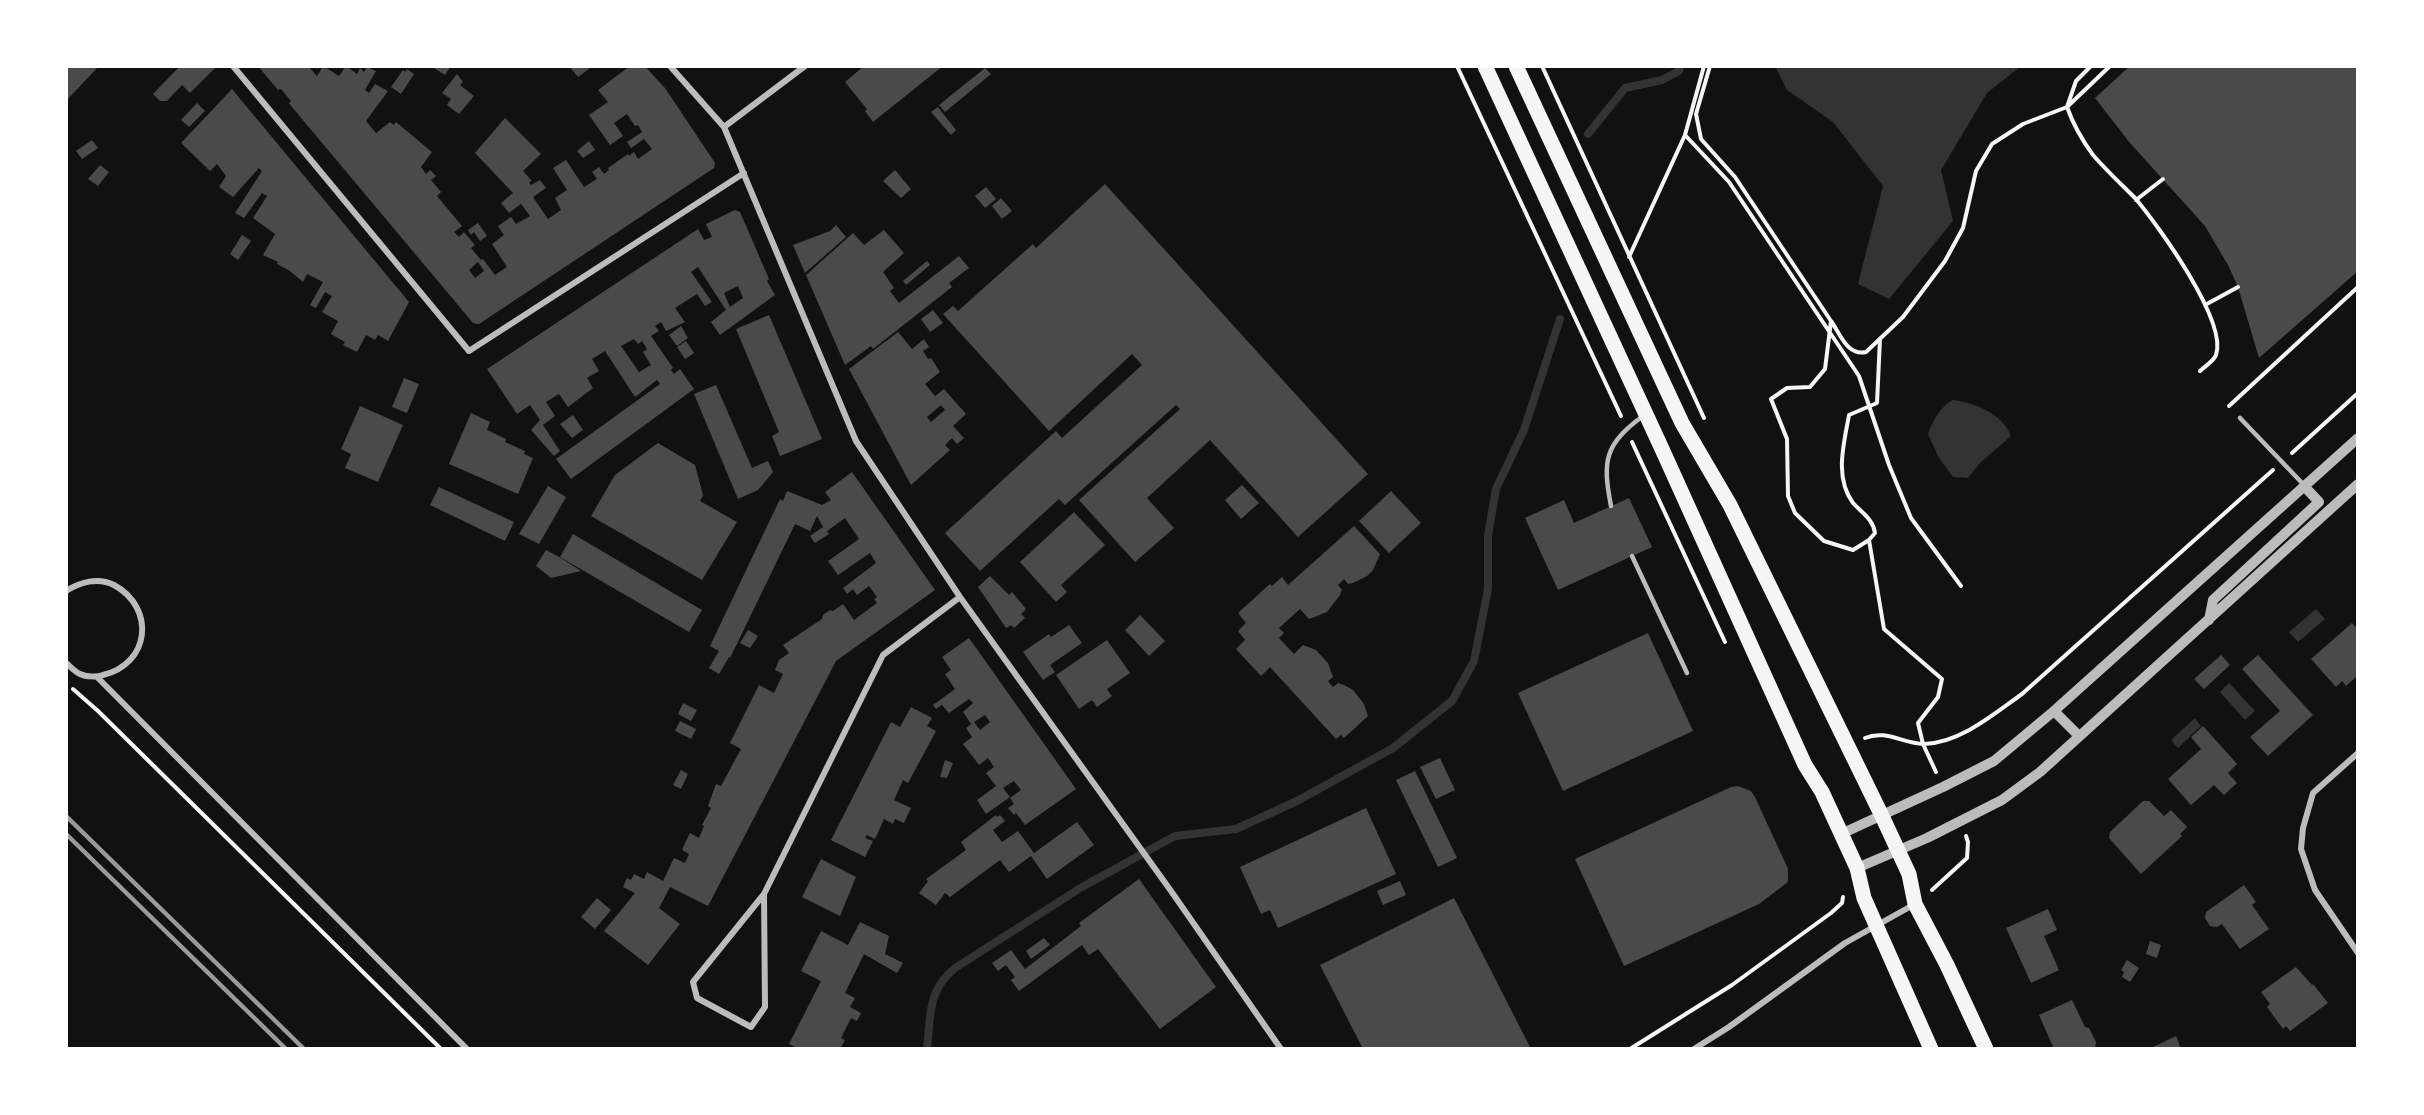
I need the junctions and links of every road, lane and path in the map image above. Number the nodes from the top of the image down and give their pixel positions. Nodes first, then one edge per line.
1 (232, 66) edge
2 (670, 66) edge
3 (805, 66) edge
4 (1485, 66) edge
5 (1516, 66) edge
6 (1542, 66) edge
7 (1704, 66) edge
8 (1710, 66) edge
9 (2091, 66) edge
10 (2110, 66) edge
11 (2067, 106) junction
12 (724, 127) junction
13 (1685, 135) junction
14 (744, 172) junction
15 (2163, 179) dead end
16 (2136, 200) junction
17 (1630, 256) junction
18 (1615, 280) junction
19 (2238, 286) dead end
20 (2358, 287) edge
21 (2205, 305) junction
22 (1831, 321) junction
23 (1829, 331) junction
24 (1880, 339) junction
25 (2200, 371) dead end
26 (2358, 393) edge
27 (2229, 405) dead end
28 (1869, 406) junction
29 (1646, 414) junction
30 (2240, 418) dead end
31 (1705, 419) dead end
32 (2358, 438) edge
33 (2282, 462) junction
34 (2358, 484) edge
35 (2304, 486) junction
36 (1611, 506) dead end
37 (1869, 540) junction
38 (1632, 556) dead end
39 (1961, 586) dead end
40 (66, 591) edge
41 (960, 597) junction
42 (2208, 620) junction
43 (66, 663) edge
44 (1687, 673) dead end
45 (97, 677) junction
46 (66, 683) edge
47 (2054, 711) junction
48 (2079, 736) junction
49 (2358, 753) edge
50 (1882, 816) junction
51 (1841, 834) junction
52 (1898, 850) junction
53 (1967, 858) dead end
54 (1857, 868) junction
55 (1843, 891) dead end
56 (764, 894) junction
57 (1915, 904) junction
58 (1877, 925) junction
59 (2358, 953) edge
60 (441, 1049) edge
61 (467, 1049) edge
62 (1281, 1049) edge
63 (1630, 1049) edge
64 (1694, 1049) edge
65 (1931, 1049) edge
66 (1986, 1049) edge

1 - 14 street
2 - 12 street
3 - 12 street
4 - 29 main road
5 - 18 main road
6 - 17 path
7 - 13 path
8 - 22 path
9 - 11 path
10 - 11 path
11 - 16 path
11 - 24 path
12 - 14 street
13 - 17 path
13 - 23 path
14 - 41 street
15 - 16 path
16 - 21 path
17 - 18 path
17 - 31 path
18 - 50 main road
19 - 21 path
20 - 27 path
21 - 25 path
22 - 23 path
22 - 24 path
23 - 28 path
23 - 37 path
24 - 28 path
26 - 33 path
28 - 37 path
28 - 39 path
29 - 36 lane
29 - 51 main road
30 - 33 lane
32 - 35 street
33 - 35 lane
33 - 37 path
34 - 42 street
35 - 42 street
35 - 47 street
38 - 44 lane
40 - 45 street
41 - 56 street
41 - 62 street
42 - 48 street
43 - 45 street
45 - 61 street
46 - 60 path
47 - 48 street
47 - 50 street
48 - 52 street
49 - 59 street
50 - 51 street
50 - 52 main road
51 - 54 main road
52 - 54 street
52 - 57 main road
53 - 57 path
54 - 58 main road
55 - 63 path
56 - 56 street
57 - 58 street
57 - 66 main road
58 - 64 street
58 - 65 main road

